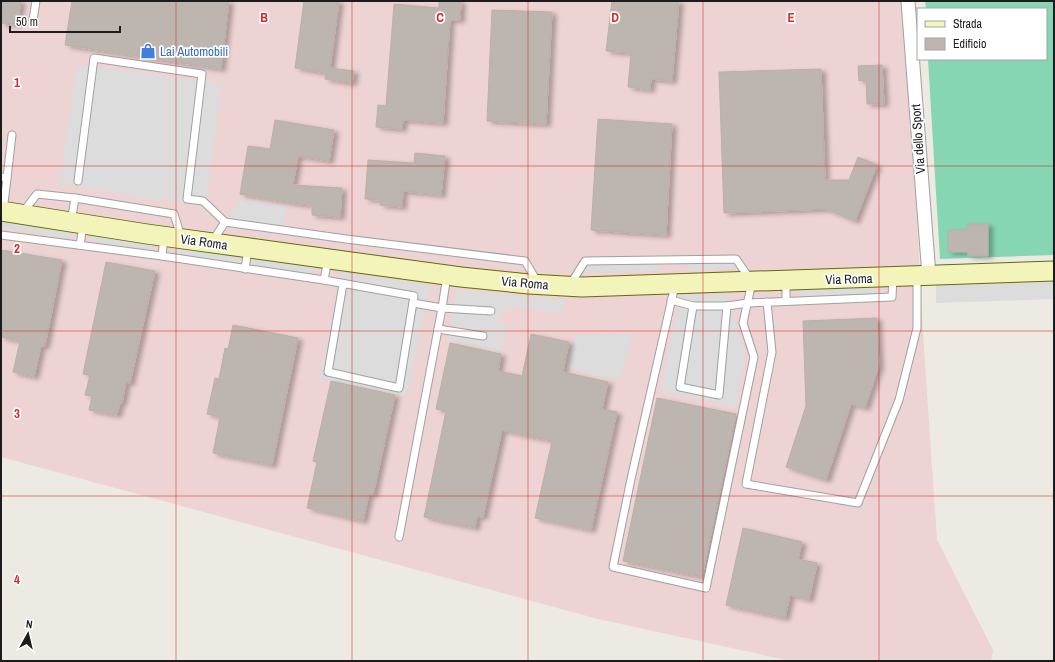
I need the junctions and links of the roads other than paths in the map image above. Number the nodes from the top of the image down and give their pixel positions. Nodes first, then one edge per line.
1 (36, 1) edge
2 (908, 1) edge
3 (33, 20) dead end
4 (12, 135) dead end
5 (4, 177) edge
6 (78, 181) dead end
7 (75, 198) junction
8 (2, 211) edge
9 (22, 214) junction
10 (225, 222) junction
11 (77, 223) junction
12 (1, 235) edge
13 (173, 237) junction
14 (212, 243) junction
15 (80, 245) junction
16 (248, 248) junction
17 (162, 256) junction
18 (328, 258) junction
19 (245, 269) junction
20 (1054, 271) edge
21 (447, 275) junction
22 (923, 276) junction
23 (893, 277) junction
24 (324, 280) junction
25 (786, 280) junction
26 (752, 282) junction
27 (343, 284) junction
28 (539, 285) junction
29 (569, 286) junction
30 (673, 292) junction
31 (786, 301) junction
32 (767, 302) junction
33 (413, 303) junction
34 (748, 303) junction
35 (693, 306) junction
36 (727, 306) junction
37 (442, 308) junction
38 (490, 311) dead end
39 (438, 329) junction
40 (483, 336) dead end
41 (399, 538) dead end

1 - 3 lane
2 - 22 street, Via dello Sport
4 - 5 lane
5 - 8 lane
6 - 10 lane
7 - 9 lane
7 - 11 lane
7 - 13 lane
8 - 9 main road, Via Roma
9 - 11 main road, Via Roma
10 - 14 lane
10 - 28 lane
11 - 13 main road, Via Roma
11 - 15 lane
12 - 15 lane
13 - 14 main road, Via Roma
13 - 17 lane
14 - 16 main road, Via Roma
15 - 17 lane
16 - 18 main road, Via Roma
16 - 19 lane
17 - 19 lane
18 - 21 main road, Via Roma
18 - 24 lane
19 - 24 lane
20 - 22 main road, Via Roma
21 - 28 main road, Via Roma
21 - 37 lane
22 - 23 main road, Via Roma
22 - 32 lane
23 - 25 main road, Via Roma
23 - 31 lane
24 - 27 lane
25 - 26 main road, Via Roma
25 - 31 lane
26 - 29 lane
26 - 30 main road, Via Roma
26 - 34 lane
27 - 33 lane
27 - 33 lane
28 - 29 main road, Via Roma
29 - 30 main road, Via Roma
30 - 34 lane
30 - 35 lane
31 - 32 lane
32 - 34 lane
33 - 37 lane
34 - 36 lane
35 - 36 lane
35 - 36 lane
37 - 38 lane
37 - 39 lane
39 - 40 lane
39 - 41 lane

